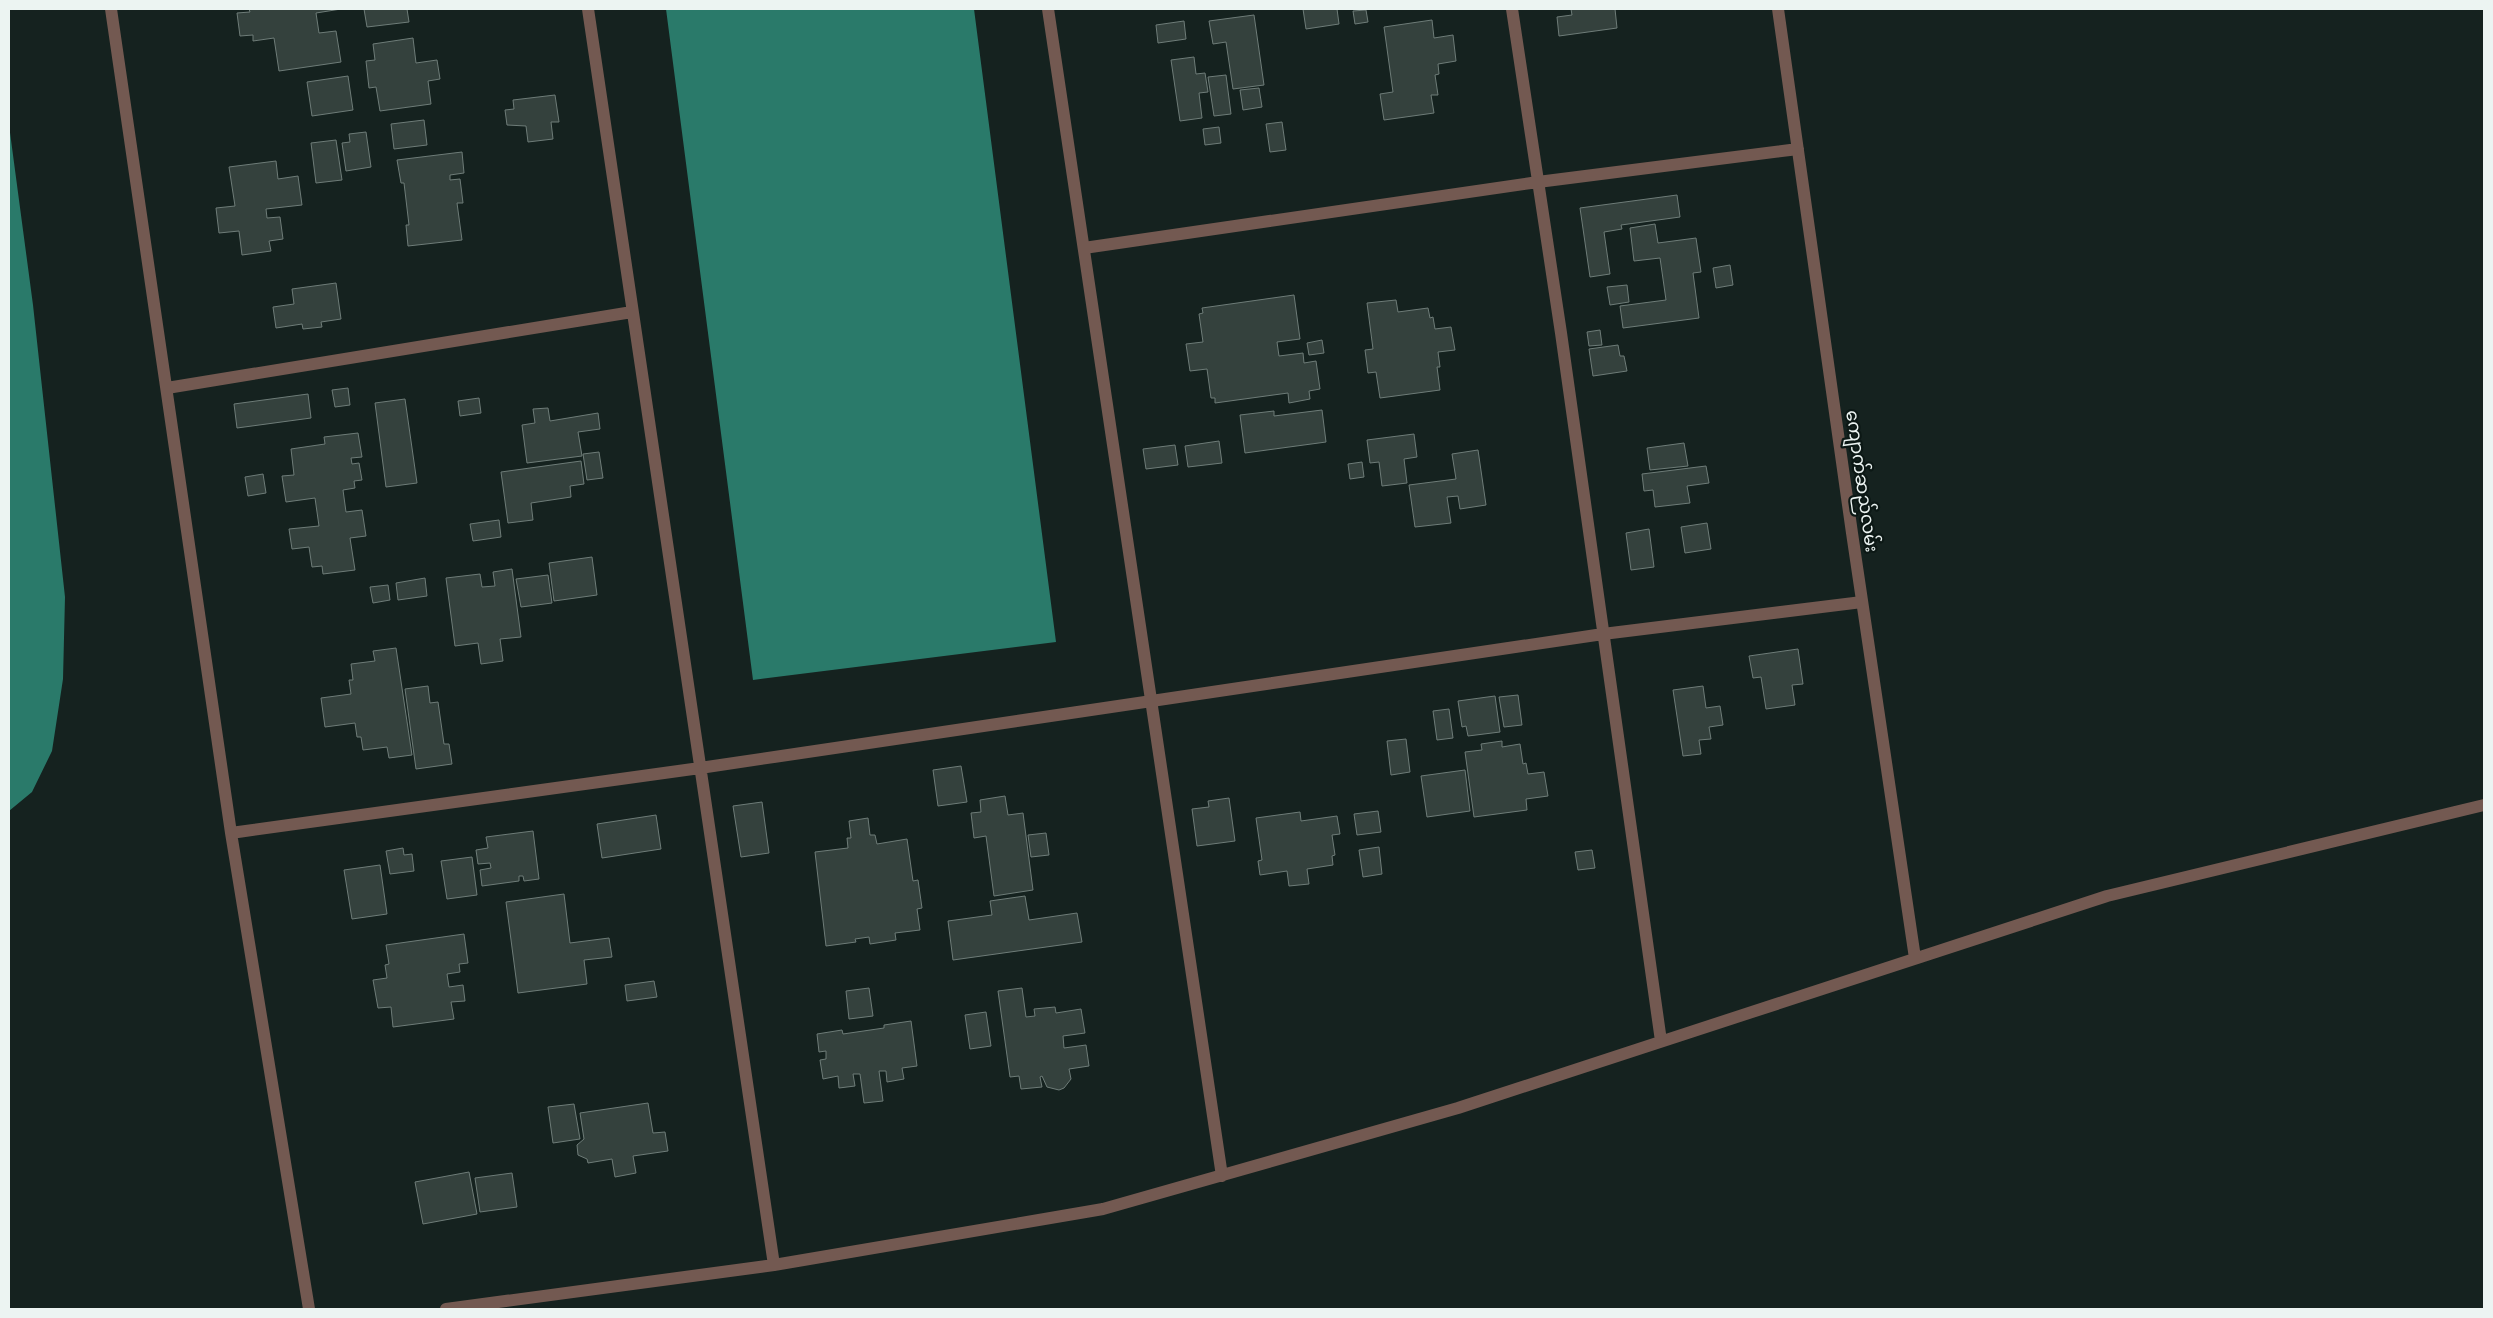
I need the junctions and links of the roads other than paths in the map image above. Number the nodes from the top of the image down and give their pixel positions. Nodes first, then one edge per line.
1 (112, 9) edge
2 (588, 9) edge
3 (1048, 9) edge
4 (1512, 9) edge
5 (1778, 9) edge
6 (1798, 149) junction
7 (1538, 182) junction
8 (1084, 248) junction
9 (632, 312) junction
10 (167, 388) junction
11 (1862, 602) junction
12 (1604, 634) junction
13 (1151, 702) junction
14 (700, 768) junction
15 (2484, 805) edge
16 (231, 833) junction
17 (1915, 958) junction
18 (1661, 1041) junction
19 (1222, 1176) junction
20 (774, 1265) junction
21 (309, 1309) edge
22 (446, 1309) edge

1 - 10 street
2 - 9 street
3 - 8 street
4 - 7 street
5 - 6 street, ကျောက်ဆည်လမ်း
6 - 7 street
6 - 11 street, ကျောက်ဆည်လမ်း
7 - 8 street
7 - 12 street
8 - 13 street
9 - 10 street
9 - 14 street
10 - 16 street
11 - 12 street
11 - 17 street, ကျောက်ဆည်လမ်း
12 - 13 street
12 - 18 street
13 - 14 street
13 - 19 street
14 - 16 street
14 - 20 street
15 - 17 street
16 - 21 street
17 - 18 street
18 - 19 street
19 - 20 street
20 - 22 street

